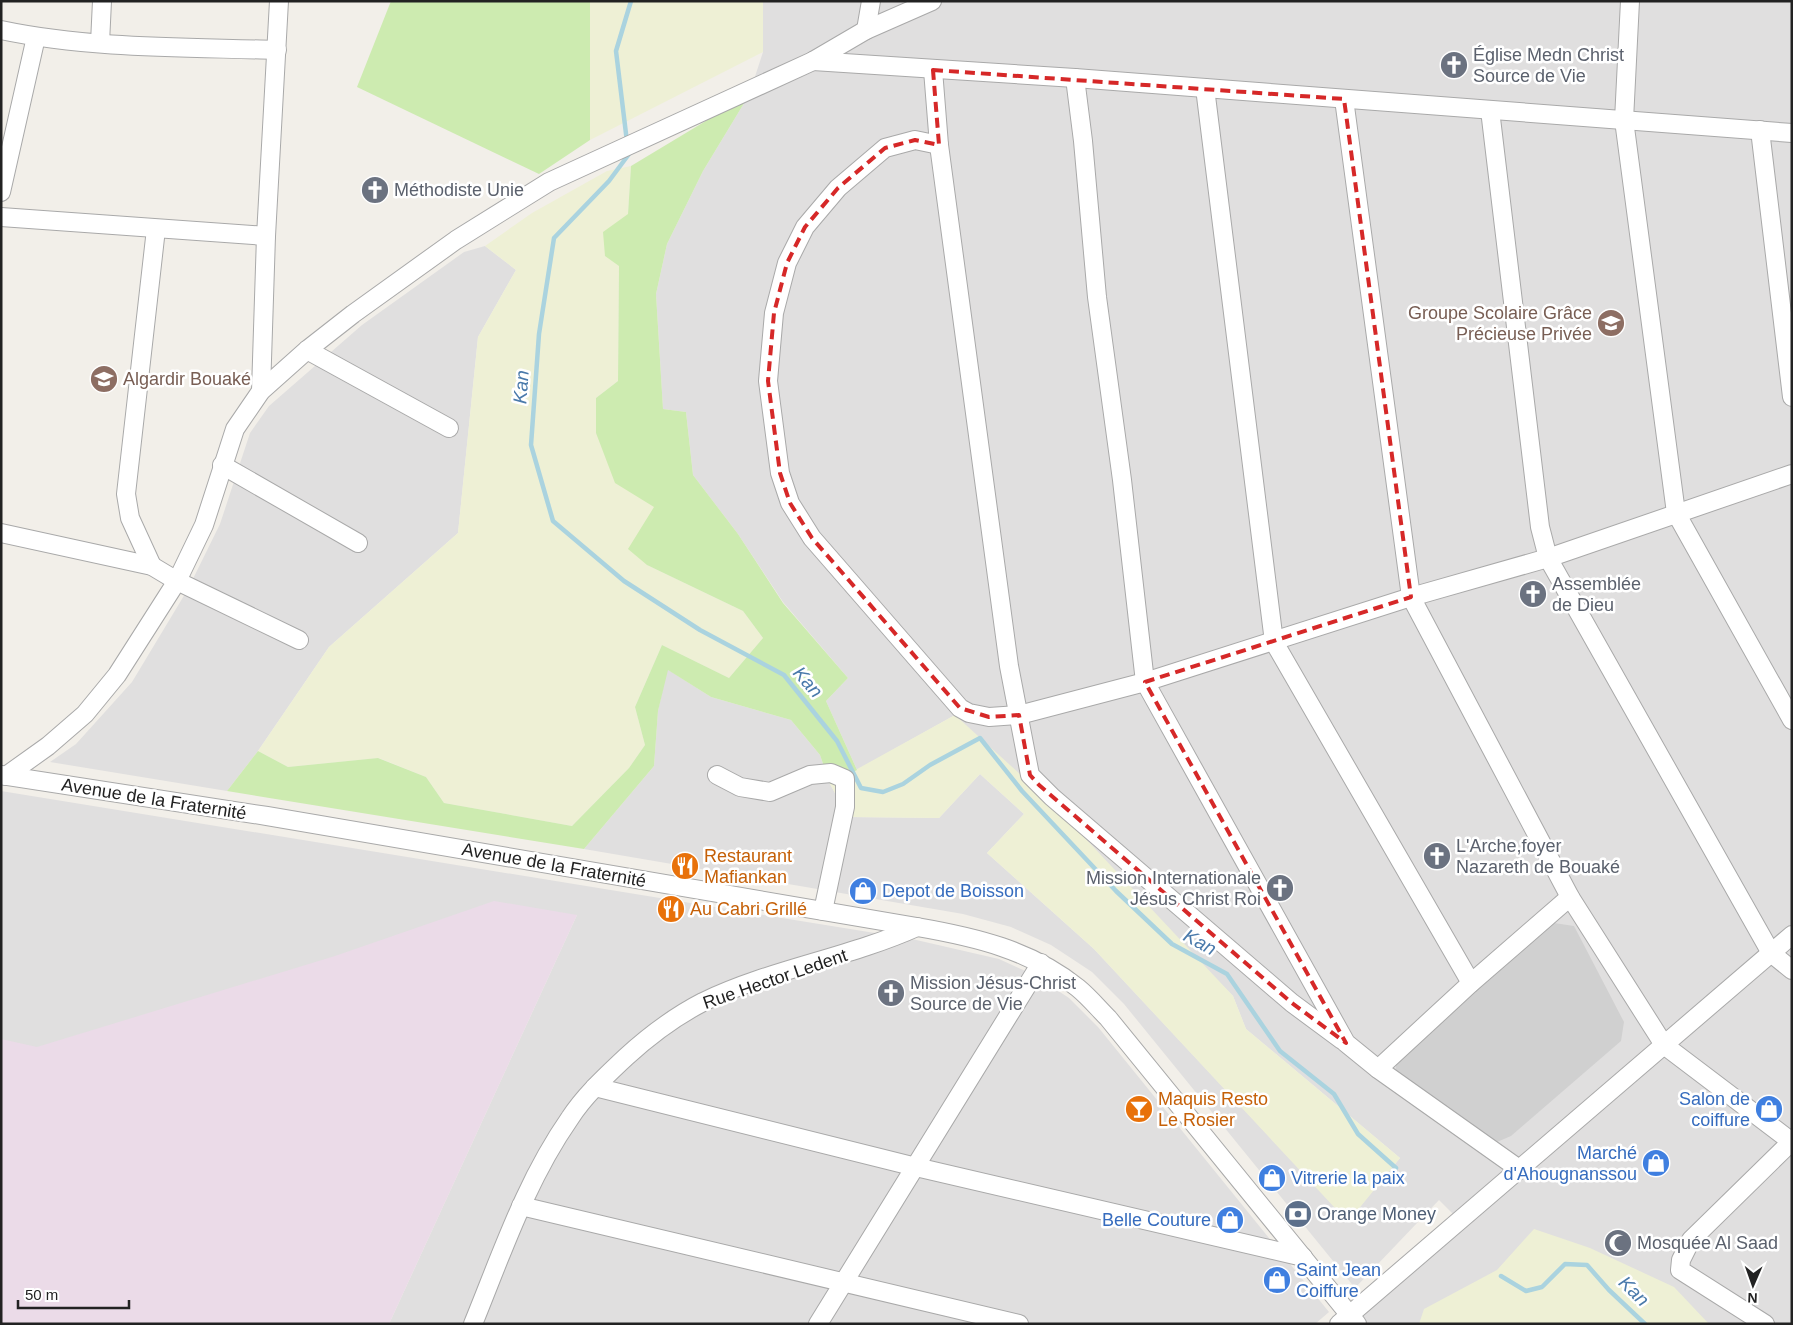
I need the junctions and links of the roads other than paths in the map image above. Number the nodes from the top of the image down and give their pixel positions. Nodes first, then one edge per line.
1 (102, 1) edge
2 (279, 1) edge
3 (871, 1) edge
4 (932, 1) edge
5 (1630, 1) edge
6 (1, 30) edge
7 (866, 30) junction
8 (36, 37) junction
9 (100, 43) junction
10 (277, 50) junction
11 (813, 61) junction
12 (933, 70) junction
13 (1075, 78) junction
14 (1205, 88) junction
15 (1344, 98) junction
16 (1490, 110) junction
17 (1624, 120) junction
18 (1760, 130) junction
19 (1792, 133) edge
20 (939, 145) junction
21 (1, 192) edge
22 (1, 217) edge
23 (156, 229) junction
24 (266, 236) junction
25 (307, 350) junction
26 (261, 391) junction
27 (1792, 397) edge
28 (449, 428) dead end
29 (222, 465) junction
30 (1792, 474) edge
31 (1676, 513) junction
32 (1, 533) edge
33 (358, 543) dead end
34 (1548, 558) junction
35 (152, 566) junction
36 (178, 581) junction
37 (1411, 597) junction
38 (300, 640) dead end
39 (1274, 642) junction
40 (1145, 682) junction
41 (1019, 715) junction
42 (1792, 720) edge
43 (717, 775) dead end
44 (4, 776) edge
45 (1570, 897) junction
46 (823, 911) junction
47 (917, 927) junction
48 (1792, 935) edge
49 (1771, 953) junction
50 (1040, 963) junction
51 (1792, 970) edge
52 (1471, 983) junction
53 (1346, 1043) junction
54 (1664, 1045) junction
55 (1378, 1069) junction
56 (595, 1086) junction
57 (1792, 1142) edge
58 (916, 1167) junction
59 (1519, 1170) junction
60 (521, 1206) junction
61 (1303, 1257) junction
62 (844, 1282) junction
63 (1349, 1321) edge
64 (473, 1324) edge
65 (818, 1324) edge
66 (1019, 1324) edge
67 (1765, 1324) edge

1 - 9 street
2 - 10 street
3 - 7 street
4 - 7 street
5 - 17 street
6 - 8 street
7 - 11 street
8 - 9 street
8 - 21 street
9 - 10 street
10 - 24 street
11 - 12 street
11 - 25 street
12 - 13 street
12 - 20 street
13 - 14 street
13 - 40 street
14 - 15 street
14 - 39 street
15 - 16 street
15 - 37 street
16 - 17 street
16 - 34 street
17 - 18 street
17 - 31 street
18 - 19 street
18 - 27 street
20 - 41 street
20 - 41 street
22 - 23 street
23 - 24 street
23 - 35 street
24 - 26 street
25 - 26 street
25 - 28 street
26 - 29 street
29 - 33 street
29 - 36 street
30 - 31 street
31 - 34 street
31 - 42 street
32 - 35 street
34 - 37 street
34 - 49 street
35 - 36 street
36 - 38 street
36 - 44 street
37 - 39 street
37 - 45 street
39 - 40 street
39 - 52 street
40 - 41 street
40 - 53 street
41 - 53 street
43 - 46 street
44 - 46 street, Avenue de la Fraternité
45 - 52 street
45 - 54 street
46 - 47 street, Avenue de la Fraternité
47 - 50 street, Avenue de la Fraternité
47 - 56 street, Rue Hector Ledent
48 - 49 street
49 - 51 street
49 - 54 street
50 - 58 street
50 - 61 street, Avenue de la Fraternité
52 - 55 street
53 - 55 street
54 - 57 street
54 - 59 street
55 - 59 street
56 - 58 street
56 - 60 street, Rue Hector Ledent
57 - 67 street
58 - 61 street
58 - 62 street
59 - 63 street
60 - 62 street
60 - 64 street, Rue Hector Ledent
61 - 63 street, Avenue de la Fraternité
62 - 65 street
62 - 66 street

